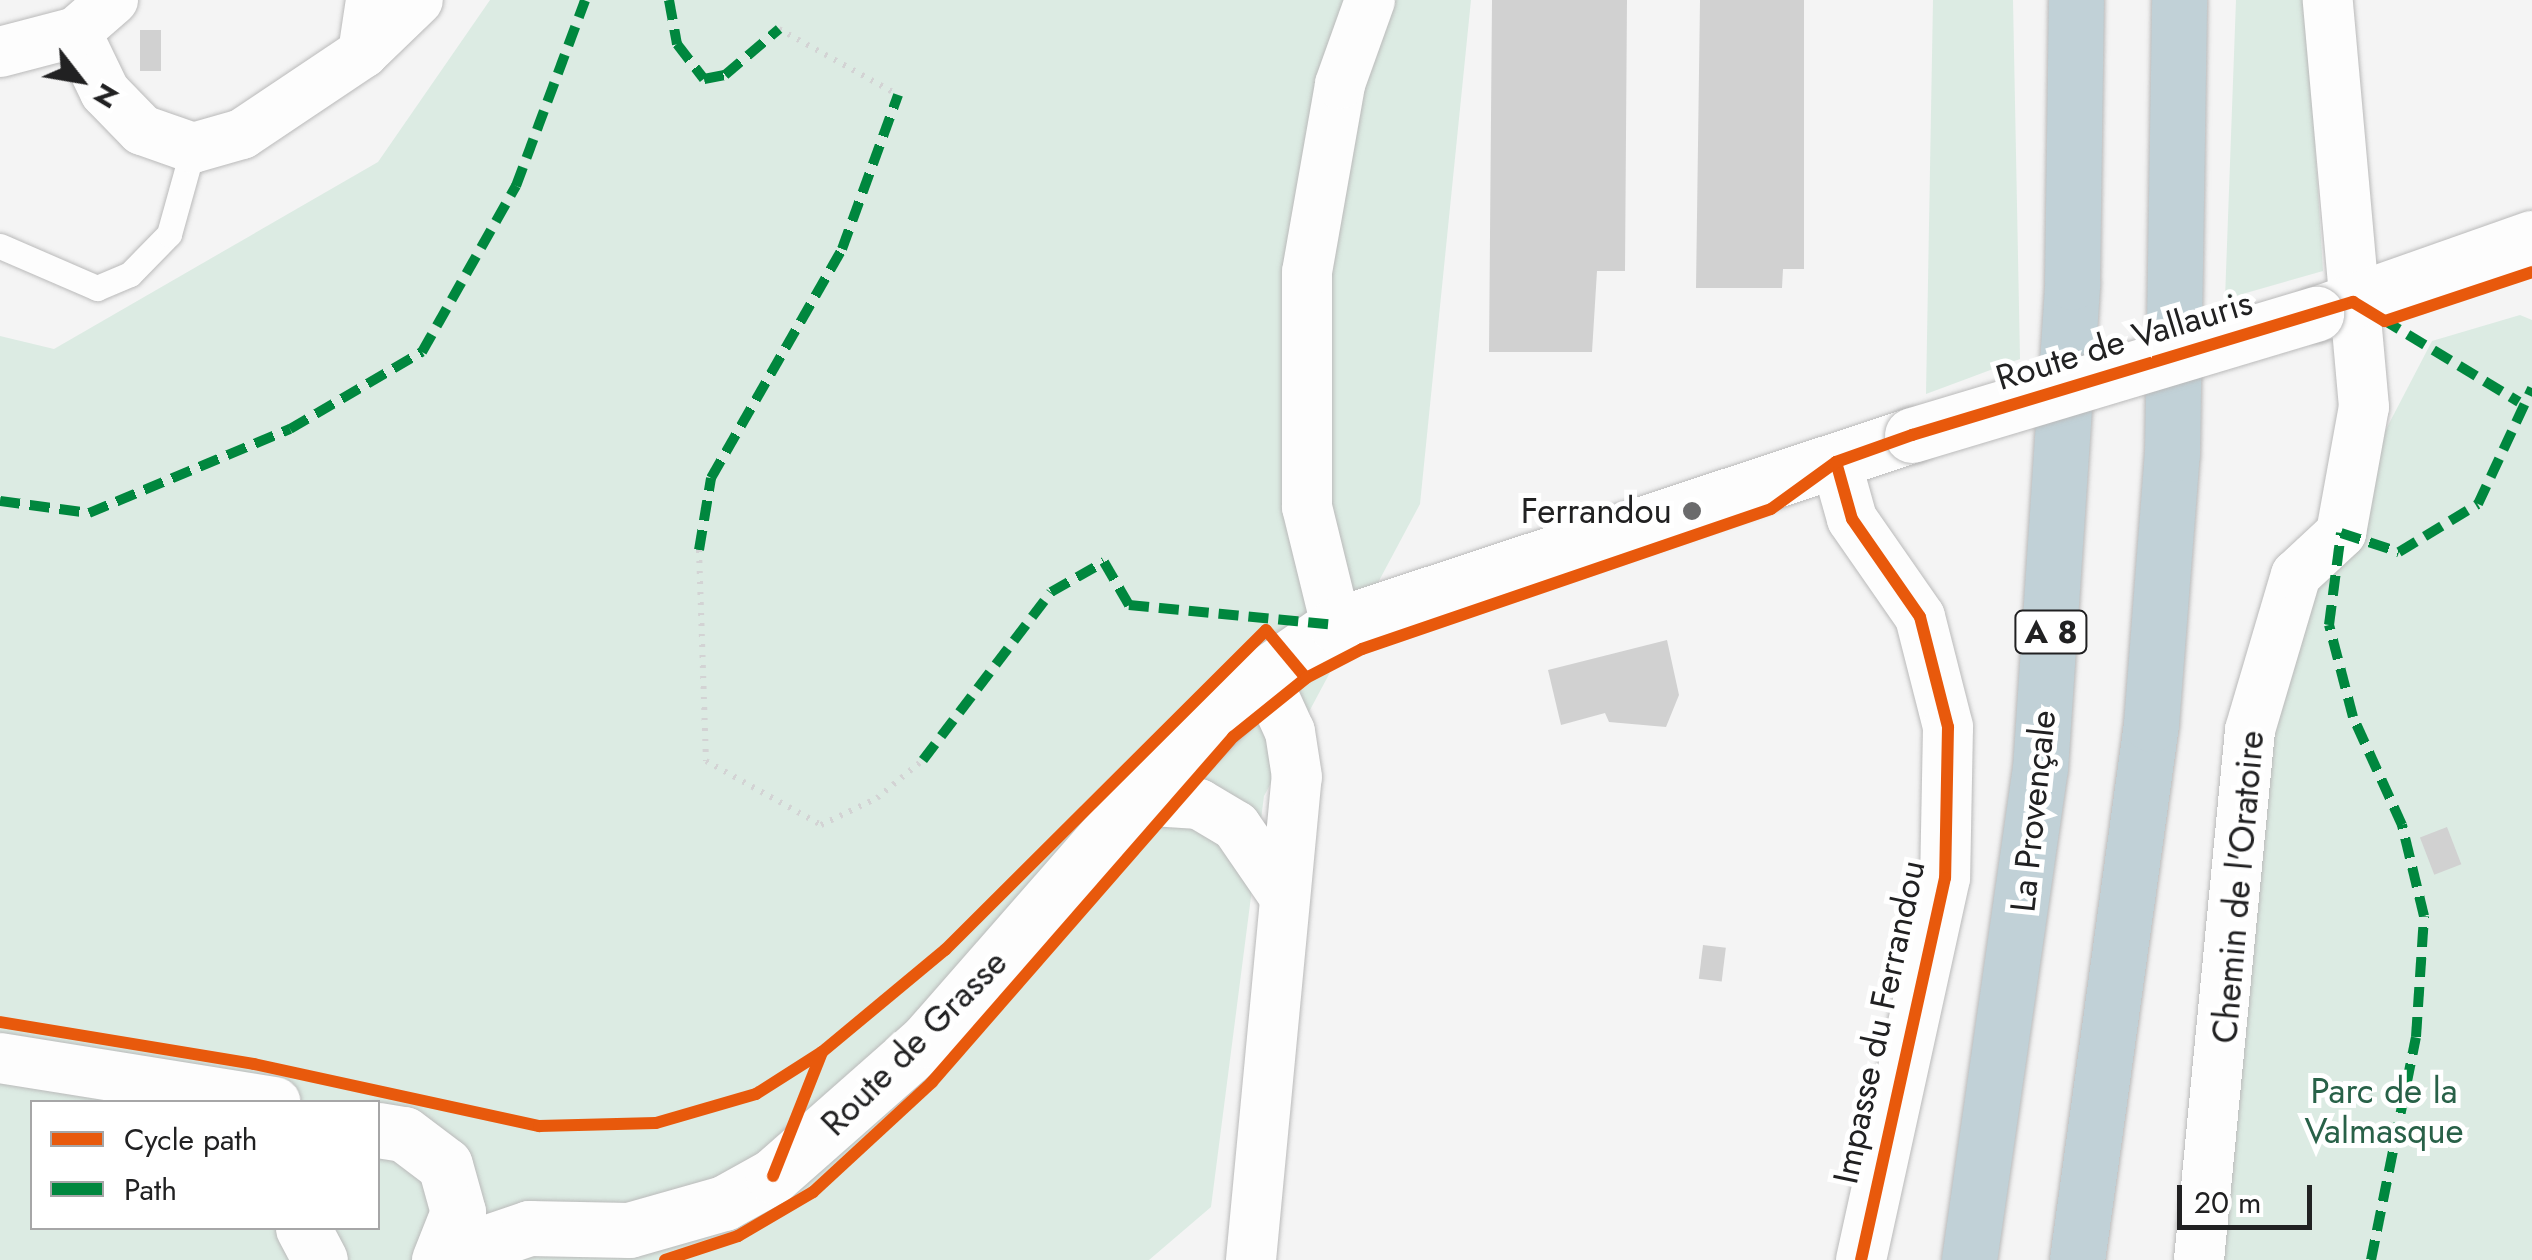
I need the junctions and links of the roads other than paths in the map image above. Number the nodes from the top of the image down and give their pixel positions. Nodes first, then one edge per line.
1 (114, 0) edge
2 (372, 0) edge
3 (418, 0) edge
4 (1370, 0) edge
5 (2076, 0) edge
6 (2179, 0) edge
7 (2328, 0) edge
8 (76, 32) junction
9 (0, 52) edge
10 (363, 53) junction
11 (192, 148) junction
12 (2532, 238) edge
13 (0, 246) edge
14 (2335, 308) junction
15 (1836, 462) junction
16 (1336, 625) junction
17 (1264, 675) junction
18 (1137, 800) junction
19 (1282, 893) junction
20 (0, 1058) edge
21 (263, 1100) edge
22 (380, 1131) edge
23 (456, 1188) junction
24 (529, 1228) junction
25 (300, 1230) edge
26 (302, 1230) edge
27 (440, 1259) edge
28 (282, 1260) edge
29 (320, 1260) edge
30 (1251, 1260) edge
31 (1861, 1260) edge
32 (1970, 1260) edge
33 (2077, 1260) edge
34 (2198, 1260) edge

1 - 8 street
2 - 10 street
3 - 10 street
4 - 16 street
5 - 32 highway, La Provençale / A 8
6 - 33 highway
7 - 14 street, Chemin de l'Oratoire
8 - 9 street
8 - 11 street
10 - 11 street
11 - 13 lane
12 - 14 main road, Route de Vallauris
14 - 15 main road, Route de Vallauris, bridge
14 - 34 street, Chemin de l'Oratoire
15 - 16 main road, Route de Vallauris
15 - 31 street, Impasse du Ferrandou
16 - 17 main road, Route de Grasse
17 - 18 main road, Route de Grasse
17 - 19 street
18 - 19 street
18 - 24 main road, Route de Grasse
19 - 30 street
20 - 21 street
22 - 23 main road
23 - 24 main road, Route de Grasse
23 - 27 main road
24 - 27 main road, Route de Grasse
25 - 28 main road
26 - 29 main road

